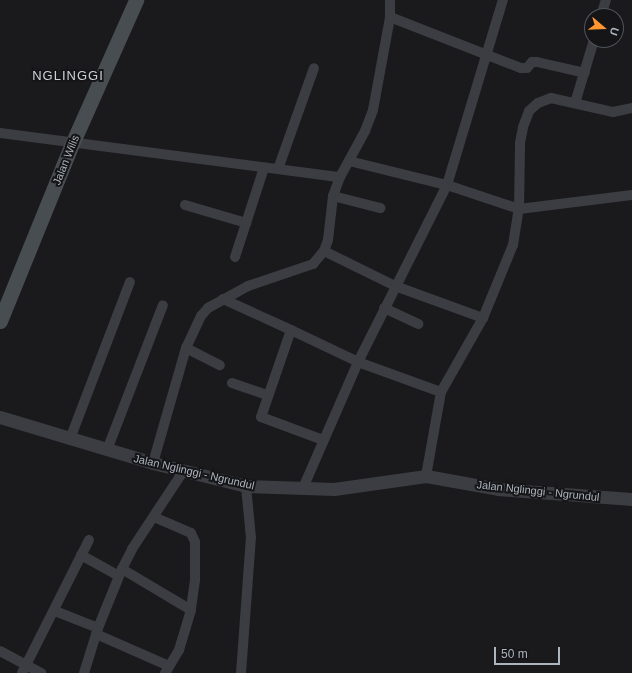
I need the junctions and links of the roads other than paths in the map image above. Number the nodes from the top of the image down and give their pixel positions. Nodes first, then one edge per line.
1 (136, 0) edge
2 (390, 0) edge
3 (504, 0) edge
4 (390, 17) junction
5 (592, 48) edge
6 (485, 55) junction
7 (314, 68) dead end
8 (585, 73) junction
9 (575, 103) junction
10 (632, 108) edge
11 (0, 133) edge
12 (72, 144) junction
13 (349, 161) junction
14 (264, 168) junction
15 (278, 170) junction
16 (340, 177) junction
17 (447, 185) junction
18 (632, 195) edge
19 (333, 196) junction
20 (185, 205) dead end
21 (380, 208) dead end
22 (519, 209) junction
23 (246, 223) junction
24 (324, 251) junction
25 (235, 257) dead end
26 (130, 282) dead end
27 (395, 286) junction
28 (223, 299) junction
29 (163, 305) dead end
30 (384, 308) junction
31 (483, 318) junction
32 (0, 321) edge
33 (420, 324) dead end
34 (291, 330) junction
35 (186, 348) junction
36 (358, 362) junction
37 (220, 365) dead end
38 (232, 383) dead end
39 (441, 392) junction
40 (267, 395) junction
41 (0, 417) edge
42 (70, 439) junction
43 (323, 440) junction
44 (107, 450) junction
45 (153, 463) junction
46 (184, 470) junction
47 (426, 476) junction
48 (246, 486) junction
49 (303, 488) junction
50 (632, 500) edge
51 (154, 517) junction
52 (89, 540) dead end
53 (81, 555) junction
54 (121, 572) junction
55 (191, 610) junction
56 (55, 611) junction
57 (97, 631) junction
58 (0, 652) edge
59 (24, 670) edge
60 (167, 670) edge
61 (41, 673) edge
62 (84, 673) edge
63 (241, 673) edge

1 - 12 main road, Jalan Wilis
2 - 4 street
3 - 6 street
4 - 6 street
4 - 13 street
5 - 8 street
6 - 8 street
6 - 17 street
7 - 15 street
8 - 9 street
9 - 10 street
9 - 22 street
11 - 12 street
12 - 14 street
12 - 32 main road, Jalan Wilis
13 - 16 street
13 - 17 street
14 - 15 street
14 - 23 street
15 - 16 street
16 - 19 street
17 - 22 street
17 - 27 street
18 - 22 street
19 - 21 street
19 - 24 street
20 - 23 street
22 - 31 street
23 - 25 street
24 - 27 street
24 - 28 street
26 - 42 street
27 - 30 street
27 - 31 street
28 - 34 street
28 - 35 street
29 - 44 street
30 - 33 street
30 - 36 street
31 - 39 street
34 - 36 street
34 - 40 street
35 - 37 street
35 - 45 street
36 - 39 street
36 - 43 street
38 - 40 street
39 - 47 street
40 - 43 street
41 - 42 street, Jalan Nglinggi - Ngrundul
42 - 44 street, Jalan Nglinggi - Ngrundul
43 - 49 street
44 - 45 street, Jalan Nglinggi - Ngrundul
45 - 46 street, Jalan Nglinggi - Ngrundul
46 - 48 street, Jalan Nglinggi - Ngrundul
46 - 51 street
47 - 49 street, Jalan Nglinggi - Ngrundul
47 - 50 street, Jalan Nglinggi - Ngrundul
48 - 49 street, Jalan Nglinggi - Ngrundul
48 - 63 street
51 - 54 street
51 - 55 street
52 - 53 street
53 - 54 street
53 - 56 street
54 - 55 street
54 - 57 street
55 - 60 street
56 - 57 street
56 - 59 street
57 - 60 street
57 - 62 street
58 - 59 street
59 - 61 street

